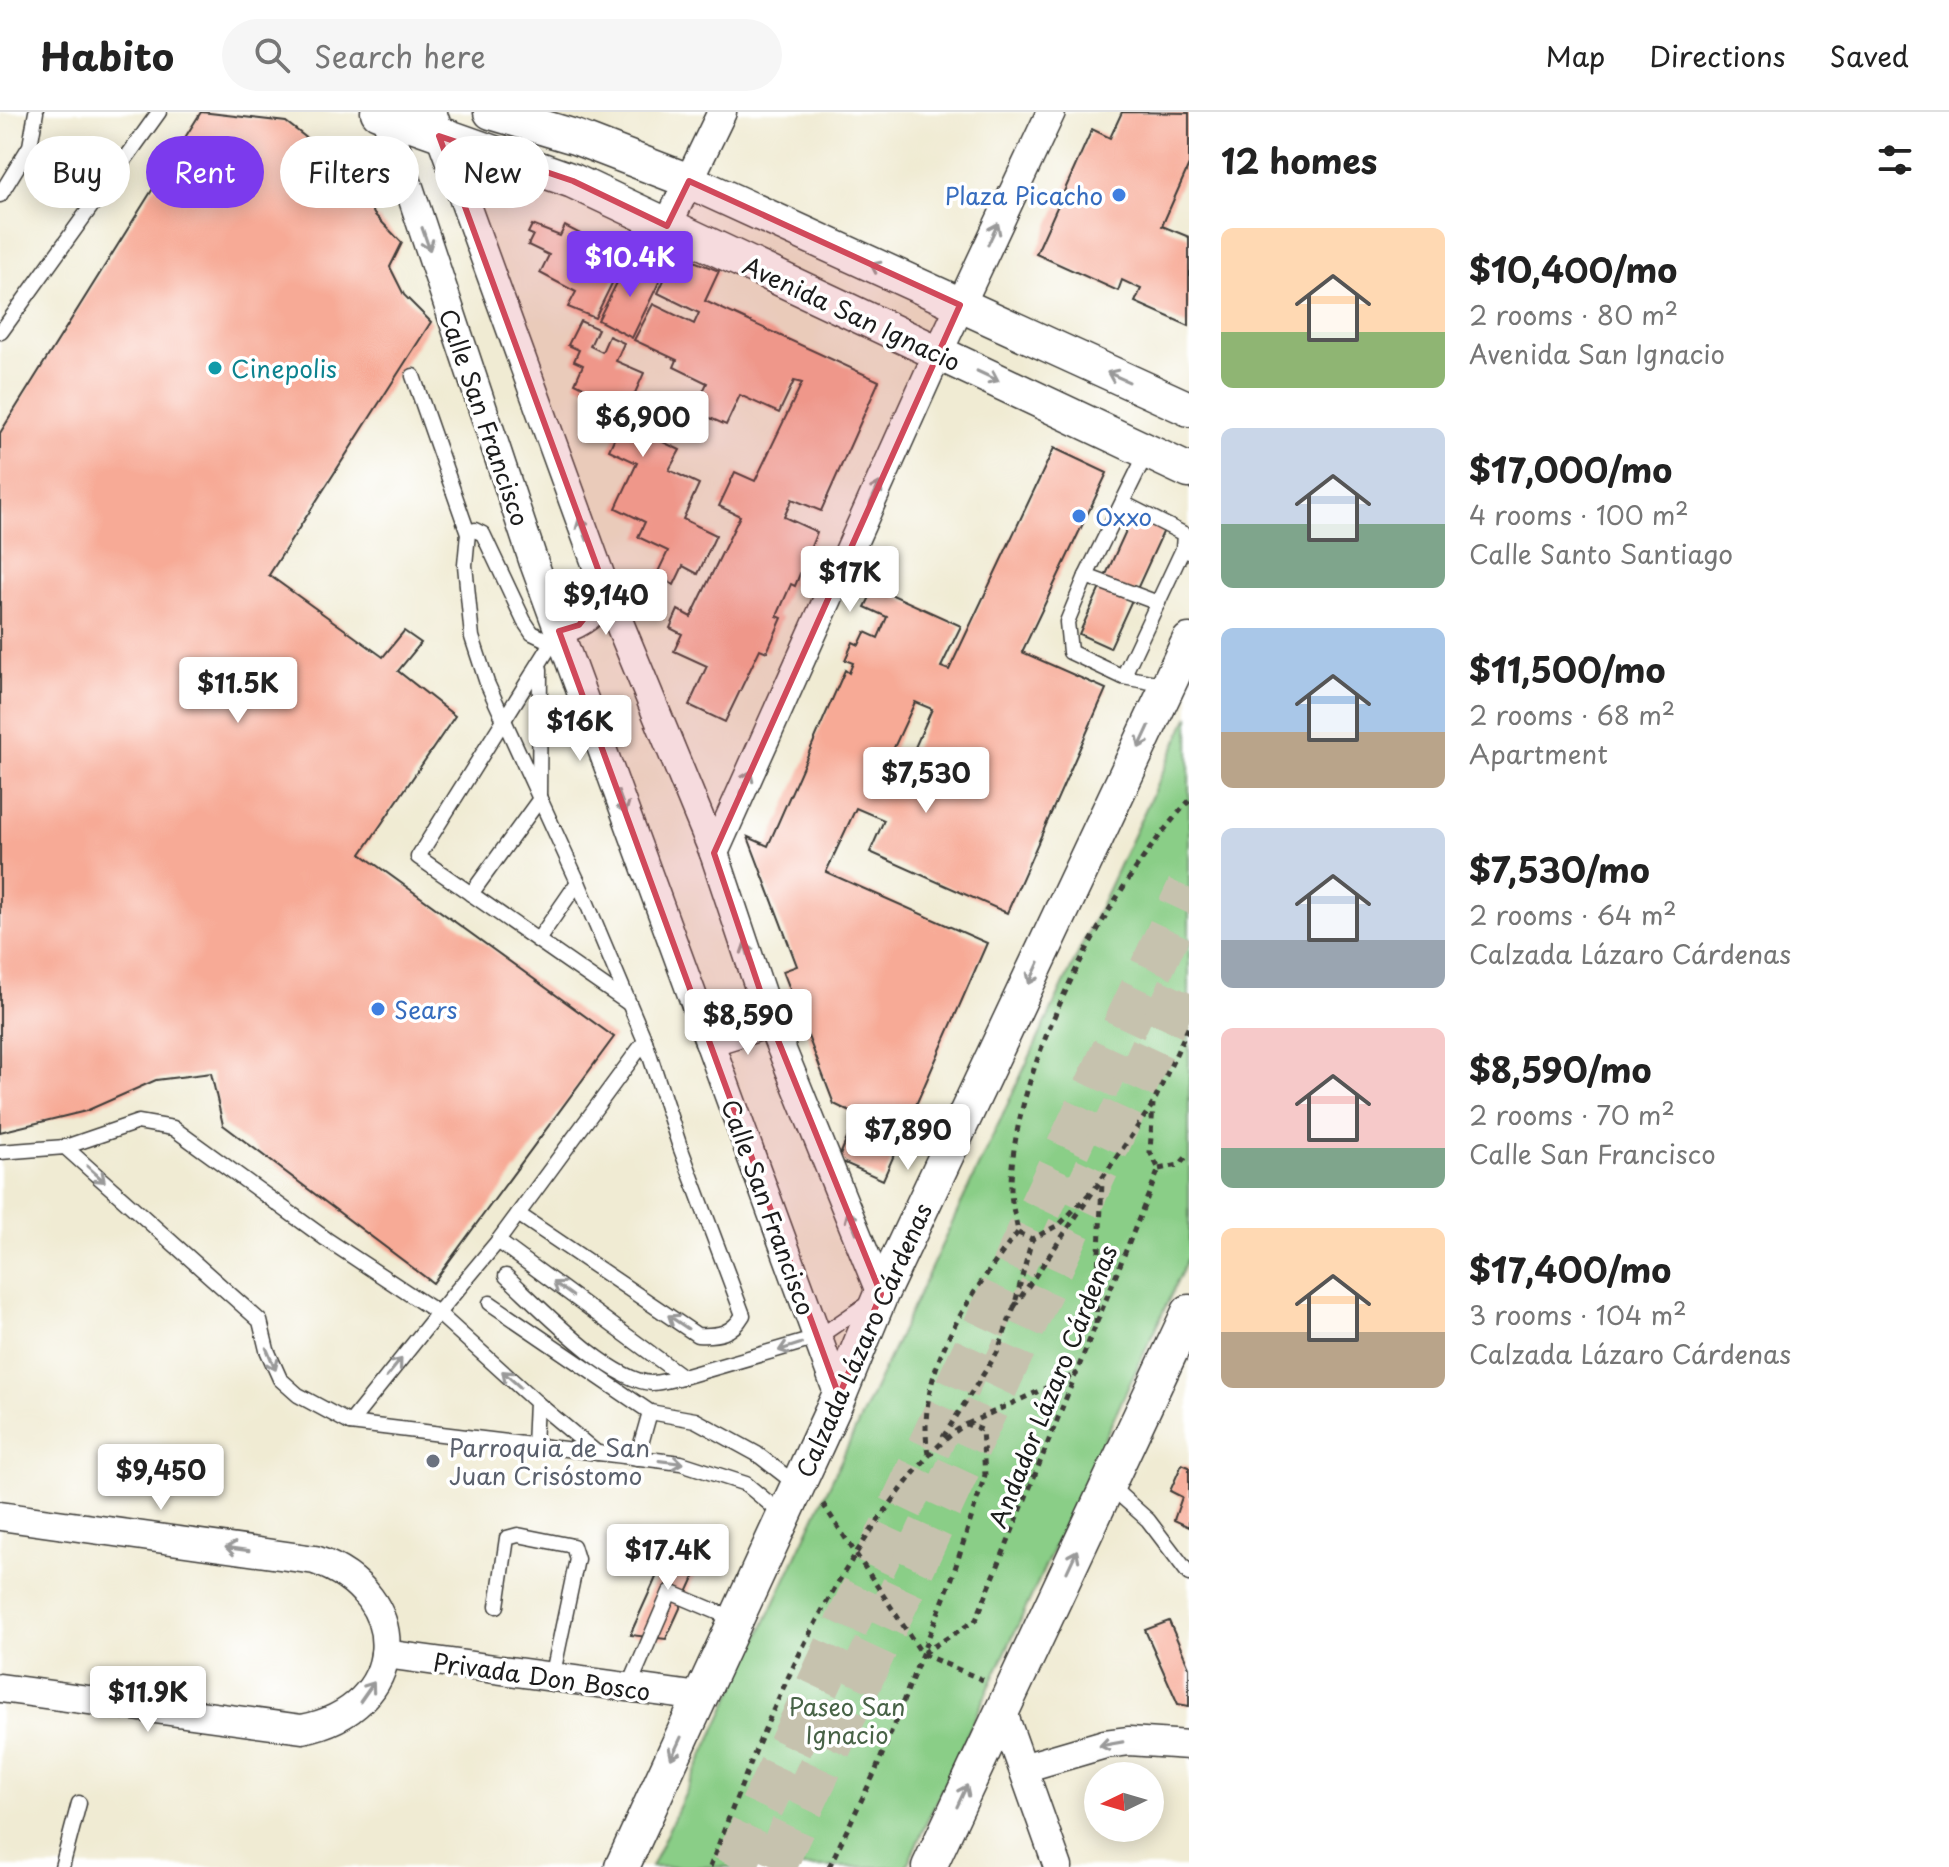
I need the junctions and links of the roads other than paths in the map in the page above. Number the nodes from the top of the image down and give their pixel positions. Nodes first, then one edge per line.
1 (36, 112) edge
2 (159, 112) edge
3 (491, 112) edge
4 (722, 112) edge
5 (1051, 112) edge
6 (382, 114) edge
7 (436, 124) edge
8 (689, 181) junction
9 (0, 195) edge
10 (667, 226) junction
11 (960, 305) junction
12 (1, 332) edge
13 (938, 353) junction
14 (413, 376) dead end
15 (1189, 409) edge
16 (1147, 451) junction
17 (1189, 471) edge
18 (1123, 503) junction
19 (468, 533) junction
20 (1186, 550) edge
21 (1086, 576) junction
22 (606, 591) junction
23 (1158, 603) junction
24 (556, 637) junction
25 (1189, 641) edge
26 (540, 667) junction
27 (1179, 674) edge
28 (1123, 677) junction
29 (504, 725) junction
30 (539, 800) junction
31 (714, 853) junction
32 (578, 882) junction
33 (471, 894) junction
34 (538, 940) junction
35 (628, 1003) junction
36 (771, 1023) junction
37 (645, 1041) junction
38 (709, 1042) junction
39 (65, 1147) junction
40 (0, 1152) edge
41 (518, 1214) junction
42 (498, 1241) junction
43 (506, 1276) dead end
44 (881, 1294) junction
45 (490, 1303) dead end
46 (1189, 1312) edge
47 (438, 1313) junction
48 (817, 1338) junction
49 (683, 1377) junction
50 (839, 1396) junction
51 (536, 1402) junction
52 (650, 1412) junction
53 (350, 1423) junction
54 (534, 1446) junction
55 (597, 1453) junction
56 (637, 1458) junction
57 (1108, 1484) junction
58 (794, 1491) junction
59 (0, 1516) edge
60 (1189, 1574) edge
61 (497, 1606) dead end
62 (736, 1620) junction
63 (385, 1654) junction
64 (552, 1678) junction
65 (629, 1687) junction
66 (0, 1688) edge
67 (700, 1697) junction
68 (1006, 1701) junction
69 (1189, 1745) edge
70 (1023, 1768) junction
71 (79, 1803) dead end
72 (62, 1867) edge
73 (622, 1867) edge
74 (929, 1867) edge
75 (1058, 1867) edge

1 - 9 lane
2 - 12 lane
3 - 8 street
4 - 8 street
11 -> 5 street
6 - 7 street, Avenida San Ignacio
6 -> 24 street, Calle San Francisco
7 - 10 street, Avenida San Ignacio
22 -> 7 street
8 - 10 street
11 -> 8 street
10 - 13 street, Avenida San Ignacio
11 - 13 street
15 -> 11 street
13 -> 16 street, Avenida San Ignacio
31 -> 13 street
14 - 19 lane
16 - 17 street, Avenida San Ignacio
16 - 18 lane
18 - 20 lane
18 - 21 lane
19 - 24 lane
19 - 29 lane
20 - 23 lane
21 - 23 lane
21 - 28 lane
22 - 24 street
22 - 31 street
23 - 28 lane
24 - 26 lane
24 -> 38 street, Calle San Francisco
25 - 27 street, Calzada Lázaro Cárdenas
26 - 29 lane
26 - 30 lane
27 - 28 lane
27 -> 44 street, Calzada Lázaro Cárdenas
29 - 30 lane
29 - 33 lane
30 - 32 lane
30 - 33 lane
36 -> 31 street
32 - 34 lane
32 - 35 lane
33 - 34 lane
34 - 35 lane
35 - 37 lane
36 - 38 street
44 -> 36 street
37 - 41 lane
37 -> 41 lane
38 - 48 street, Calle San Francisco
39 - 40 lane
39 - 47 lane
39 -> 53 lane
41 - 42 lane
42 - 47 lane
49 -> 42 lane
43 - 49 lane
44 - 48 lane
44 - 50 street, Calzada Lázaro Cárdenas
45 - 52 lane
46 - 57 street
51 -> 47 lane
53 -> 47 lane
48 -> 49 lane
48 - 50 street, Calle San Francisco
50 - 58 street, Calzada Lázaro Cárdenas
51 - 54 lane
51 - 55 lane
52 - 56 lane
52 - 58 lane
53 - 54 lane
54 - 55 lane
55 - 56 lane
56 -> 58 lane
57 - 60 lane
68 -> 57 street
58 - 62 street, Calzada Lázaro Cárdenas
63 -> 59 street
61 - 64 lane
62 - 65 lane
62 - 67 street, Calzada Lázaro Cárdenas
63 - 64 street, Privada Don Bosco
66 -> 63 street
64 - 65 street, Privada Don Bosco
65 - 67 street, Privada Don Bosco
67 -> 73 street, Calzada Lázaro Cárdenas
68 - 70 street
74 -> 68 street
69 -> 70 street
70 - 75 street
71 - 72 lane

